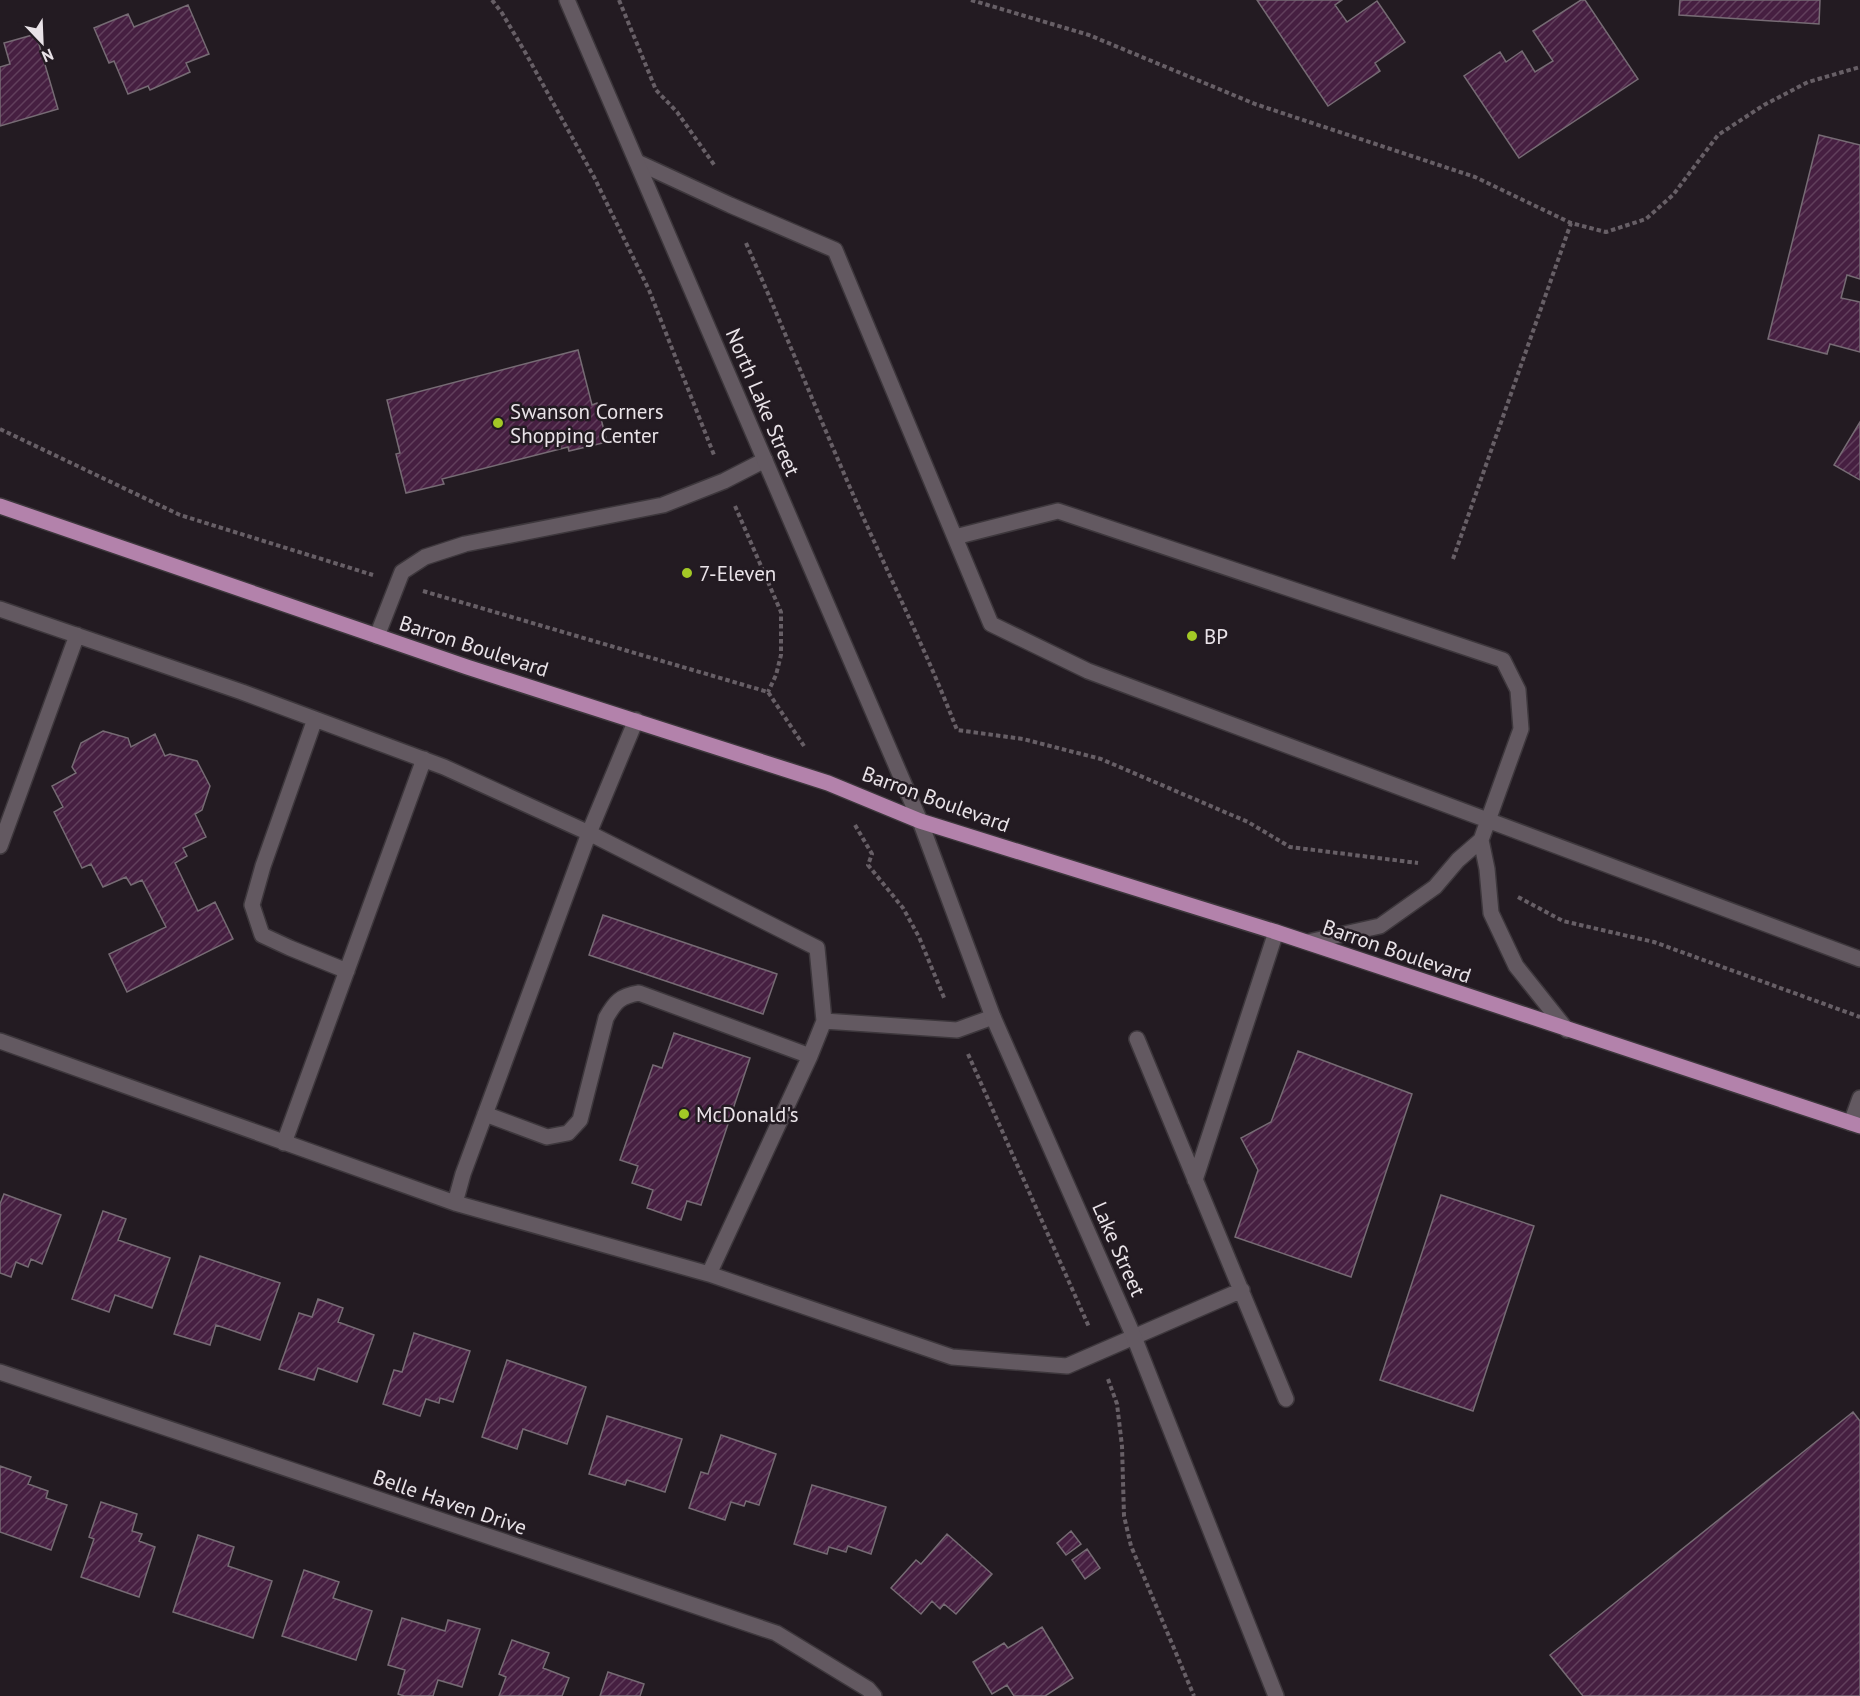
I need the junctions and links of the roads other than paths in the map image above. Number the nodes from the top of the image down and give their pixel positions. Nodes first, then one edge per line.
1 (567, 0) edge
2 (637, 162) junction
3 (765, 460) junction
4 (0, 506) edge
5 (955, 537) junction
6 (0, 610) edge
7 (77, 635) junction
8 (377, 636) junction
9 (315, 719) junction
10 (636, 720) junction
11 (424, 759) junction
12 (1488, 820) junction
13 (920, 821) junction
14 (589, 833) junction
15 (1481, 840) junction
16 (0, 846) edge
17 (1276, 932) junction
18 (1308, 942) junction
19 (1860, 959) edge
20 (347, 971) junction
21 (993, 1017) junction
22 (824, 1021) junction
23 (1567, 1030) junction
24 (1137, 1040) dead end
25 (0, 1041) edge
26 (810, 1056) junction
27 (1860, 1098) edge
28 (485, 1114) junction
29 (1856, 1125) edge
30 (284, 1143) junction
31 (1195, 1180) junction
32 (455, 1203) junction
33 (710, 1274) junction
34 (1242, 1290) junction
35 (1134, 1337) junction
36 (0, 1372) edge
37 (1286, 1400) dead end
38 (874, 1696) edge
39 (1276, 1696) edge

1 - 2 street, North Lake Street
2 - 3 street, North Lake Street
2 - 5 street
3 - 8 street
3 - 13 street, North Lake Street
4 - 8 main road, Barron Boulevard
5 - 12 street
5 - 12 street
6 - 7 street
7 - 9 street
7 - 16 street
8 - 10 main road, Barron Boulevard
9 - 11 street
9 - 20 street
10 - 13 main road, Barron Boulevard
10 - 14 street
11 - 14 street
11 - 20 street
12 - 15 street
12 - 19 street
13 - 17 main road, Barron Boulevard
13 - 21 street, Lake Street
14 - 22 street
14 - 28 street
15 - 18 street
15 - 23 street
17 - 18 main road, Barron Boulevard
17 - 31 street
18 - 23 main road, Barron Boulevard
20 - 30 street
21 - 22 street
21 - 35 street, Lake Street
22 - 26 street
23 - 29 main road, Barron Boulevard
24 - 31 street
25 - 30 street
26 - 28 street
26 - 33 street
27 - 29 street
28 - 32 street
30 - 32 street
31 - 34 street
32 - 33 street
33 - 35 street
34 - 35 street
34 - 37 street
35 - 39 street, Lake Street
36 - 38 street, Belle Haven Drive

